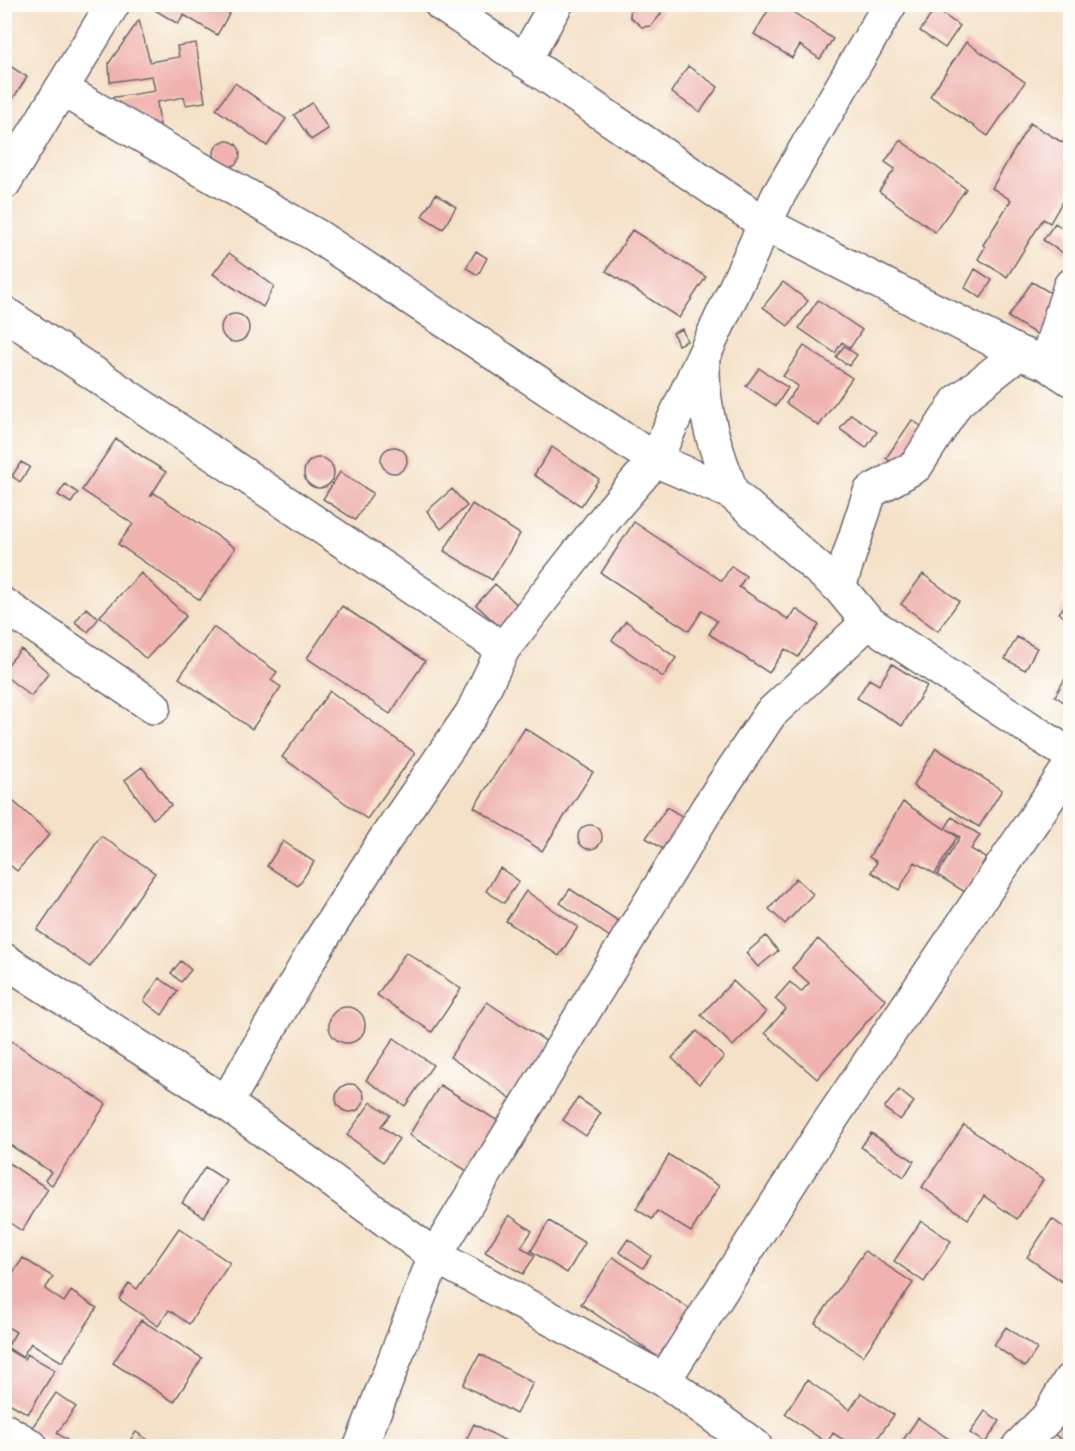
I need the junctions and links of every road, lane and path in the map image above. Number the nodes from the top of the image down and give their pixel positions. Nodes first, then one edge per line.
1 (113, 4) edge
2 (441, 4) edge
3 (556, 4) edge
4 (890, 4) edge
5 (524, 61) junction
6 (61, 89) junction
7 (4, 183) edge
8 (765, 224) junction
9 (1071, 286) edge
10 (4, 313) edge
11 (703, 360) junction
12 (1045, 365) edge
13 (656, 460) junction
14 (732, 494) junction
15 (838, 587) junction
16 (4, 605) edge
17 (868, 622) junction
18 (503, 649) junction
19 (154, 707) dead end
20 (1071, 755) edge
21 (1071, 766) edge
22 (4, 960) edge
23 (226, 1103) junction
24 (435, 1256) junction
25 (664, 1380) junction
26 (1071, 1380) edge
27 (4, 1430) edge
28 (1050, 1432) edge
29 (31, 1446) edge
30 (361, 1446) edge
31 (754, 1446) edge
32 (1019, 1446) edge

1 - 6 street
2 - 5 street
3 - 5 street
4 - 8 street
5 - 8 street
6 - 7 street
6 - 13 street
8 - 11 street
8 - 12 street
9 - 12 street
10 - 18 street
11 - 13 street
11 - 14 street
12 - 15 street
13 - 14 street
13 - 18 street
14 - 15 street
15 - 17 street
16 - 19 street
17 - 20 street
17 - 24 street
18 - 23 street
21 - 25 street
22 - 23 street
23 - 24 street
24 - 25 street
24 - 30 street
25 - 31 street
26 - 28 street
27 - 29 street
28 - 32 street

